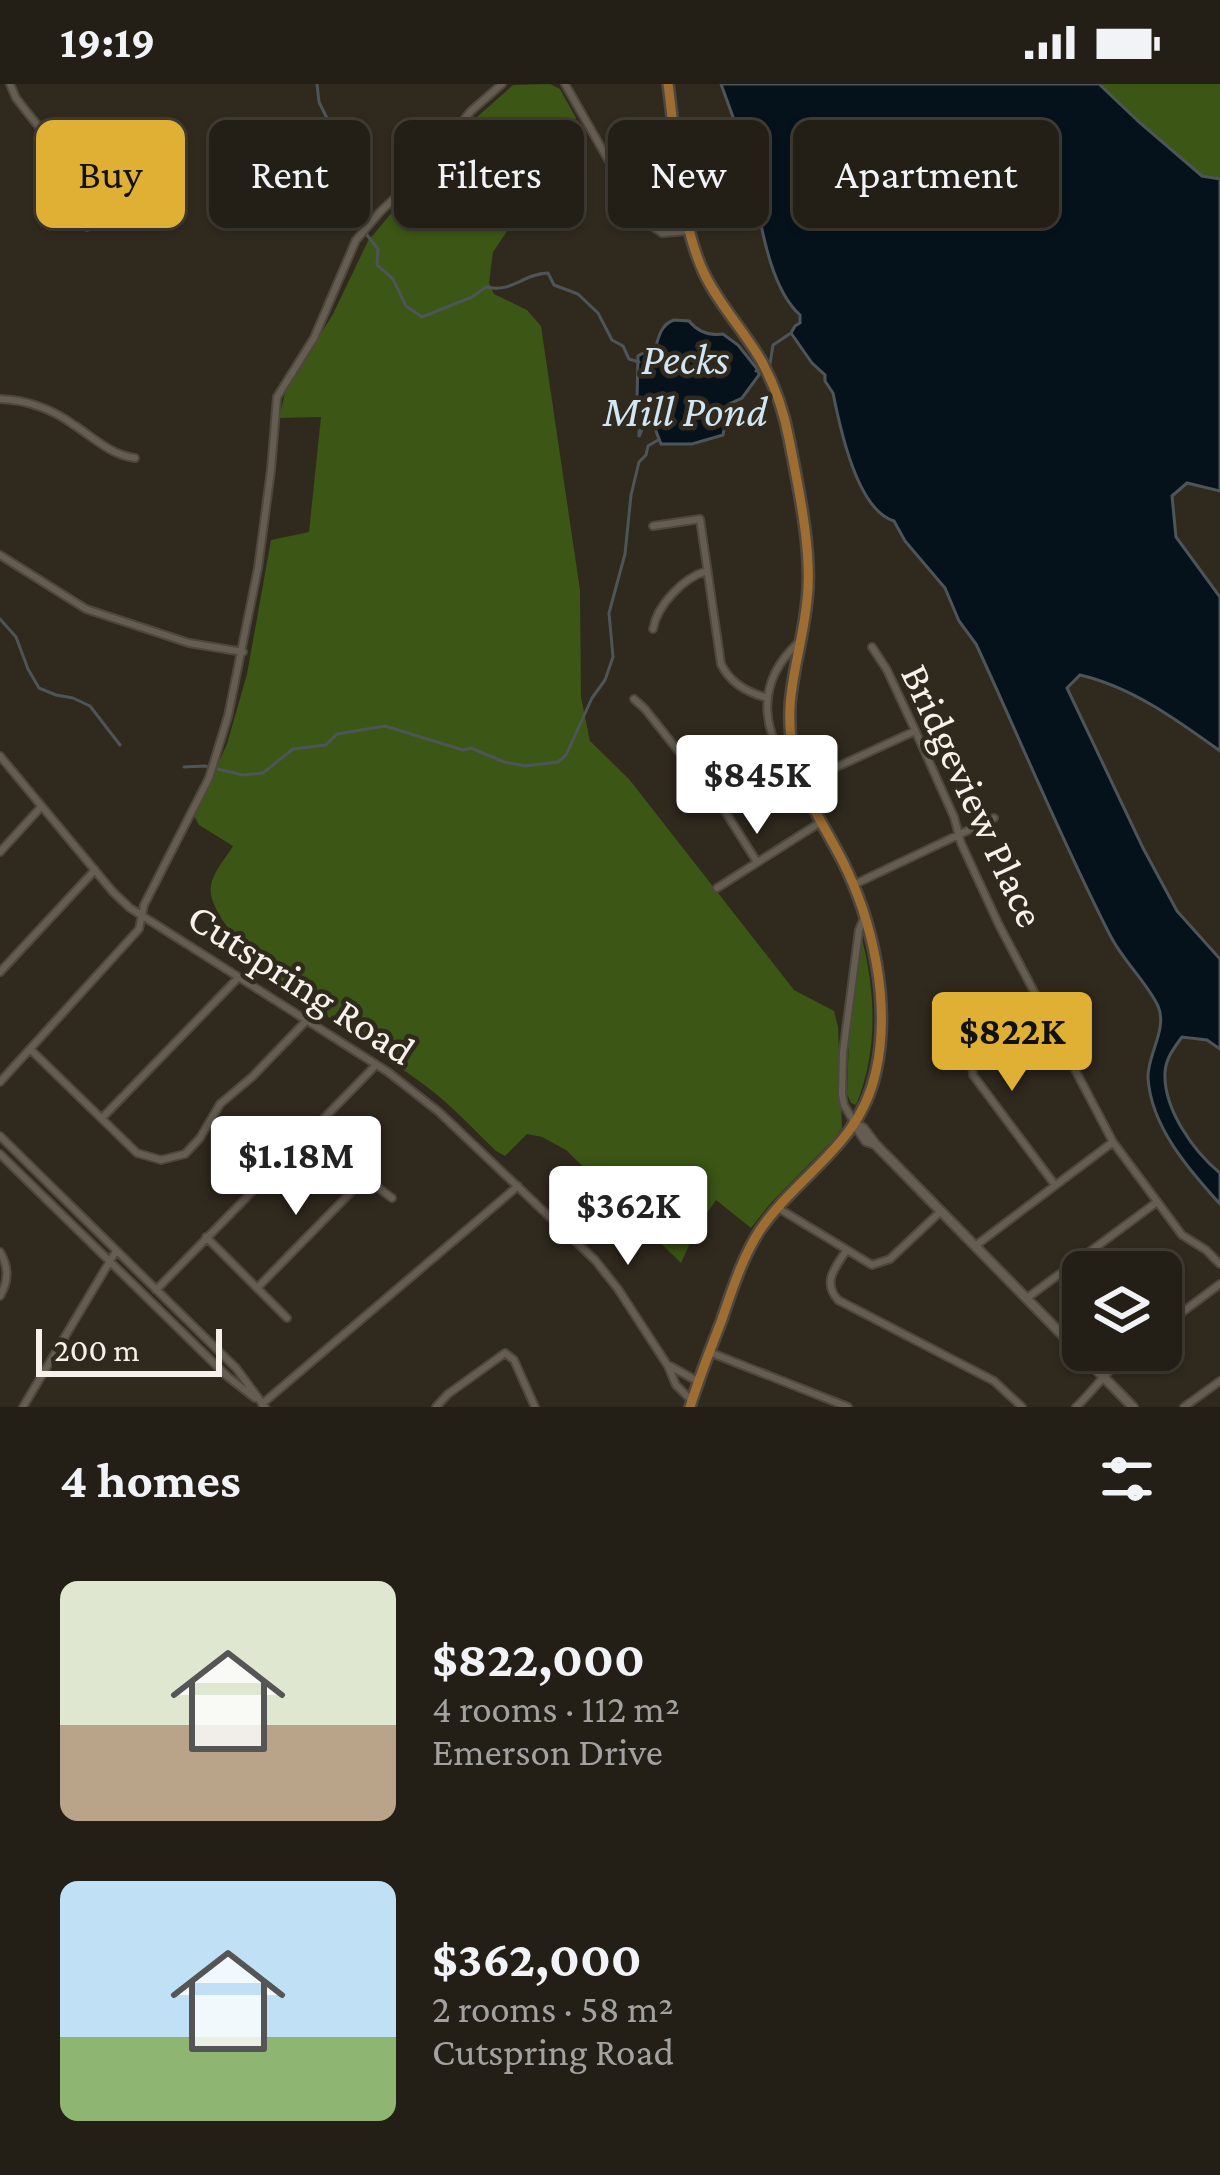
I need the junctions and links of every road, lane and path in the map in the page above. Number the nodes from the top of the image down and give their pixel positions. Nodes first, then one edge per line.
1 (10, 84) edge
2 (502, 84) edge
3 (565, 84) edge
4 (668, 84) edge
5 (673, 120) edge
6 (36, 125) edge
7 (608, 161) edge
8 (689, 228) edge
9 (0, 399) edge
10 (135, 458) dead end
11 (653, 526) dead end
12 (0, 555) edge
13 (707, 571) junction
14 (652, 629) dead end
15 (799, 642) junction
16 (872, 647) dead end
17 (243, 652) junction
18 (767, 698) junction
19 (634, 699) dead end
20 (915, 730) junction
21 (0, 756) edge
22 (802, 783) junction
23 (41, 807) junction
24 (994, 818) dead end
25 (821, 822) junction
26 (960, 836) junction
27 (0, 852) edge
28 (757, 862) junction
29 (95, 870) junction
30 (853, 885) junction
31 (717, 888) dead end
32 (142, 917) junction
33 (864, 918) junction
34 (0, 972) edge
35 (238, 978) junction
36 (960, 1013) dead end
37 (306, 1021) junction
38 (30, 1049) junction
39 (376, 1065) junction
40 (0, 1082) edge
41 (101, 1118) junction
42 (856, 1125) junction
43 (315, 1127) junction
44 (0, 1136) edge
45 (1113, 1142) junction
46 (0, 1154) edge
47 (365, 1178) junction
48 (1055, 1185) junction
49 (518, 1186) junction
50 (392, 1198) dead end
51 (1157, 1202) junction
52 (778, 1208) junction
53 (941, 1211) junction
54 (206, 1238) junction
55 (976, 1246) junction
56 (116, 1251) junction
57 (846, 1251) junction
58 (0, 1252) edge
59 (110, 1261) junction
60 (1220, 1264) edge
61 (1220, 1284) edge
62 (257, 1288) junction
63 (156, 1289) junction
64 (0, 1296) edge
65 (147, 1298) junction
66 (1027, 1298) junction
67 (1182, 1312) edge
68 (287, 1318) dead end
69 (709, 1352) junction
70 (668, 1366) junction
71 (1107, 1371) edge
72 (1103, 1376) junction
73 (1220, 1381) edge
74 (698, 1382) junction
75 (691, 1404) edge
76 (263, 1406) edge
77 (23, 1407) edge
78 (436, 1407) edge
79 (535, 1407) edge
80 (848, 1407) edge
81 (1022, 1407) edge
82 (1076, 1407) edge
83 (1133, 1407) edge
84 (1184, 1407) edge

1 - 6 street
2 - 17 street
3 - 7 street
4 - 5 main road
8 - 15 main road
9 - 10 street
11 - 13 street
12 - 17 street
13 - 14 street
13 - 18 street
15 - 18 street
15 - 22 main road
16 - 20 street, Bridgeview Place
17 - 32 street
18 - 22 street
19 - 28 street
20 - 22 street
20 - 26 street, Bridgeview Place
21 - 23 street, Cutspring Road
22 - 25 main road
23 - 27 street
23 - 29 street, Cutspring Road
24 - 26 street
25 - 28 street
25 - 30 main road
26 - 30 street
26 - 45 street, Bridgeview Place
28 - 31 street
29 - 32 street, Cutspring Road
29 - 34 street
30 - 33 main road
32 - 35 street, Cutspring Road
32 - 38 street
33 - 42 main road
33 - 42 street
35 - 37 street, Cutspring Road
35 - 41 street
36 - 48 street
37 - 39 street, Cutspring Road
37 - 41 street
38 - 40 street
38 - 41 street
39 - 43 street
39 - 49 street, Cutspring Road
42 - 52 main road
42 - 53 main road
43 - 47 street
43 - 54 street
44 - 56 street
45 - 48 street
45 - 51 street, Bridgeview Place
46 - 59 street
47 - 50 street
47 - 62 street
48 - 55 street
49 - 70 street, Cutspring Road
49 - 76 street
51 - 60 street, Bridgeview Place
51 - 66 street
52 - 57 street
52 - 69 main road
53 - 55 main road
53 - 57 street
54 - 62 street
54 - 63 street
55 - 66 main road
56 - 59 street
56 - 63 street
57 - 81 street
58 - 64 street
59 - 65 street
59 - 77 street
61 - 67 street
62 - 68 street
63 - 65 street
63 - 76 street
65 - 76 street
66 - 72 main road
69 - 74 main road
69 - 80 street
70 - 74 street, Cutspring Road
70 - 75 street, Cutspring Road
71 - 72 street
72 - 82 street
72 - 83 main road
73 - 84 street
74 - 75 main road
78 - 79 street

